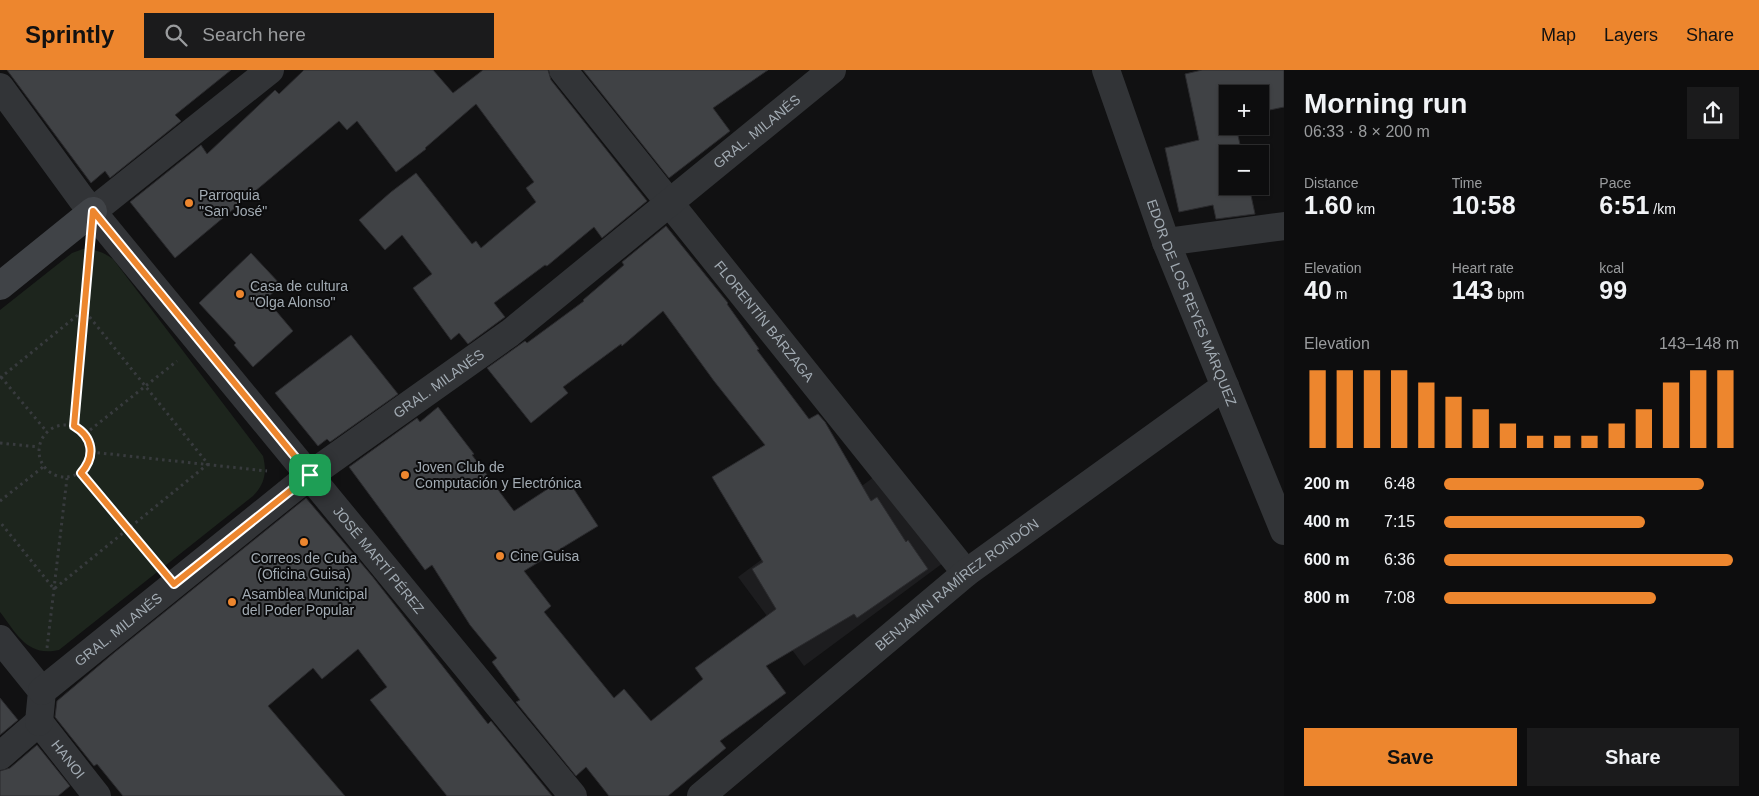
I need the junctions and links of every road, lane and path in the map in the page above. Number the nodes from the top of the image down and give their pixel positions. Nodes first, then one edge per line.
1 (270, 70) edge
2 (563, 70) edge
3 (832, 70) edge
4 (1106, 70) edge
5 (0, 87) edge
6 (670, 203) junction
7 (93, 211) junction
8 (1284, 226) edge
9 (1166, 242) junction
10 (0, 286) edge
11 (84, 310) junction
12 (201, 342) junction
13 (0, 377) edge
14 (145, 386) junction
15 (1225, 386) junction
16 (74, 426) junction
17 (47, 432) junction
18 (85, 434) junction
19 (0, 443) edge
20 (39, 447) junction
21 (92, 452) junction
22 (208, 464) junction
23 (43, 467) junction
24 (81, 473) junction
25 (310, 475) junction
26 (67, 478) junction
27 (0, 501) edge
28 (0, 522) edge
29 (128, 529) junction
30 (1284, 531) edge
31 (966, 573) junction
32 (174, 584) junction
33 (54, 589) junction
34 (0, 639) edge
35 (42, 691) junction
36 (39, 722) junction
37 (0, 756) edge
38 (97, 796) edge
39 (573, 796) edge
40 (701, 796) edge

1 - 7 street
2 - 6 street, FLORENTÍN BÁRZAGA
3 - 6 street, GRAL. MILANÉS
4 - 9 street, EDOR DE LOS REYES MÁRQUEZ
5 - 7 street, JOSÉ MARTÍ PÉREZ
6 - 25 street, GRAL. MILANÉS
6 - 31 street, FLORENTÍN BÁRZAGA
7 - 10 main road
7 - 11 path
7 - 12 street, JOSÉ MARTÍ PÉREZ
8 - 9 street
9 - 15 street, EDOR DE LOS REYES MÁRQUEZ
11 - 13 path
11 - 14 path
11 - 16 path
12 - 14 path
12 - 25 street, JOSÉ MARTÍ PÉREZ
13 - 17 path
14 - 18 path
14 - 22 path
15 - 30 street, EDOR DE LOS REYES MÁRQUEZ
15 - 31 street, BENJAMÍN RAMÍREZ RONDÓN
16 - 17 path
16 - 18 path
17 - 20 path
18 - 21 path
19 - 20 path
20 - 23 path
21 - 22 path
21 - 24 path
22 - 25 path
22 - 29 path
23 - 26 path
23 - 27 path
24 - 26 path
24 - 29 path
25 - 32 street, GRAL. MILANÉS
25 - 39 street, JOSÉ MARTÍ PÉREZ
26 - 33 path
28 - 33 path
29 - 32 path
29 - 33 path
31 - 40 street, BENJAMÍN RAMÍREZ RONDÓN
32 - 35 street, GRAL. MILANÉS
33 - 35 path
34 - 35 street
35 - 36 street
36 - 37 street
36 - 38 street, HANOI

